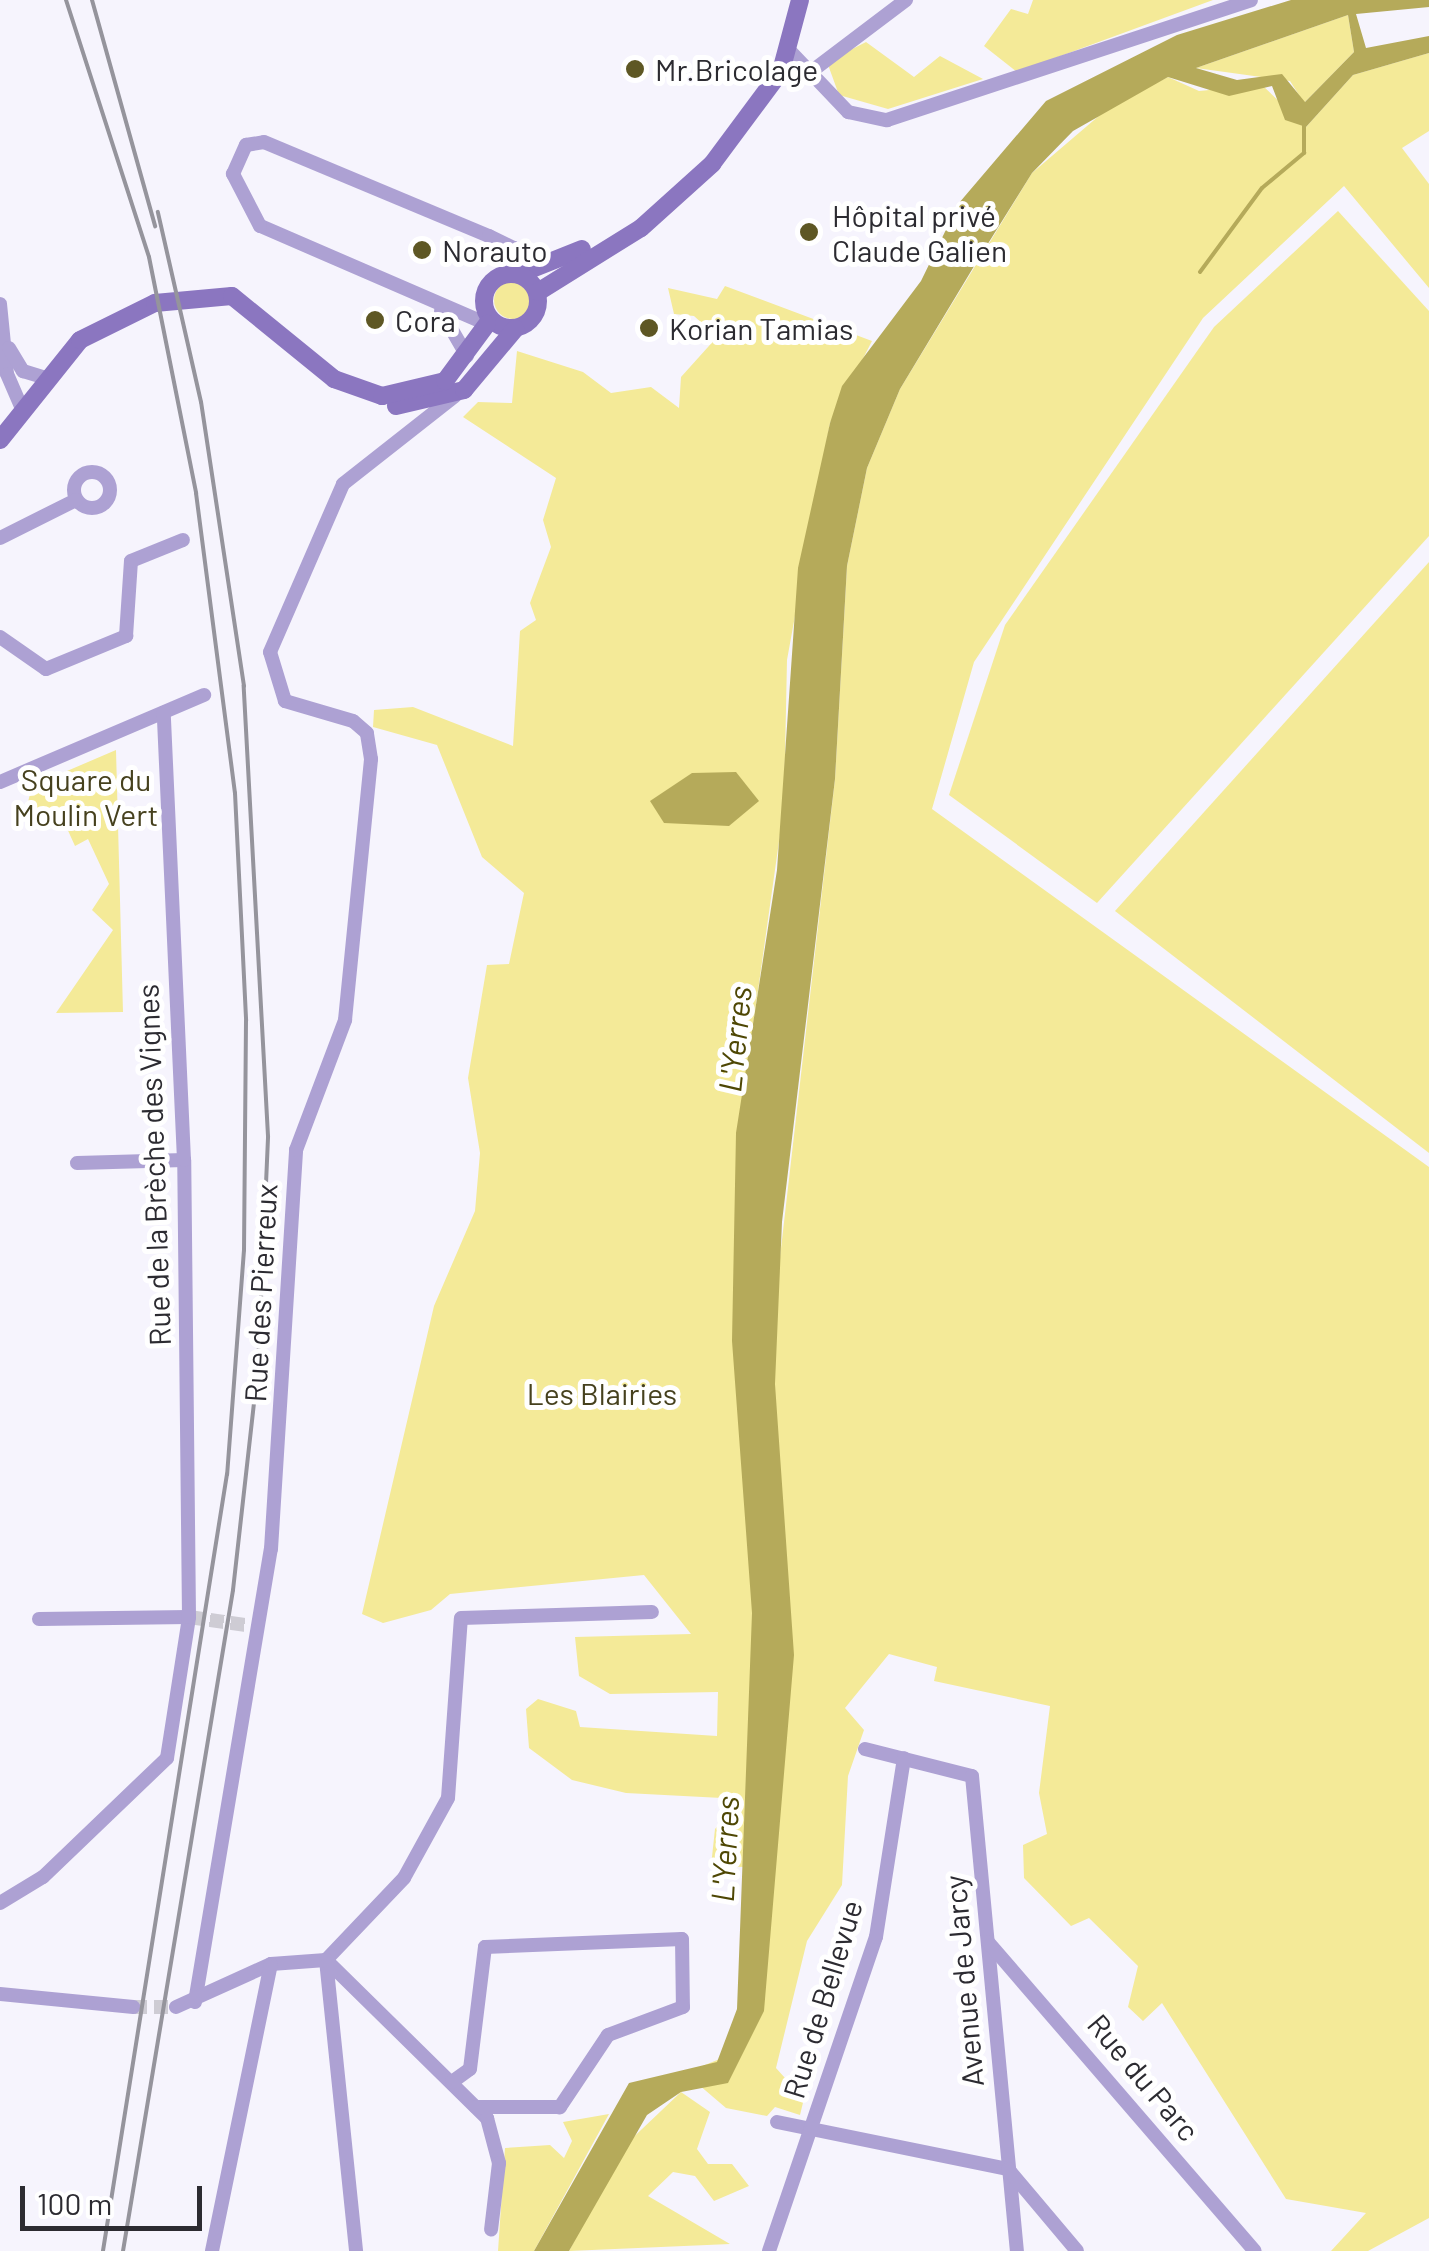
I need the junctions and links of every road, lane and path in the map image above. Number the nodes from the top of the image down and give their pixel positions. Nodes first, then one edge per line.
1 (790, 0) edge
2 (800, 0) edge
3 (906, 0) edge
4 (1251, 0) edge
5 (789, 50) junction
6 (781, 70) junction
7 (808, 74) junction
8 (526, 271) junction
9 (538, 292) junction
10 (0, 304) edge
11 (433, 304) junction
12 (487, 324) junction
13 (4, 328) junction
14 (515, 328) junction
15 (467, 356) junction
16 (314, 364) junction
17 (40, 376) junction
18 (11, 388) junction
19 (455, 396) junction
20 (404, 407) junction
21 (23, 411) junction
22 (411, 432) junction
23 (0, 440) edge
24 (76, 500) dead end
25 (0, 538) edge
26 (183, 540) dead end
27 (0, 636) edge
28 (204, 695) dead end
29 (164, 712) junction
30 (0, 782) edge
31 (184, 1160) junction
32 (78, 1163) dead end
33 (652, 1612) dead end
34 (189, 1617) junction
35 (39, 1619) dead end
36 (865, 1748) dead end
37 (904, 1758) junction
38 (0, 1903) edge
39 (988, 1942) junction
40 (326, 1960) junction
41 (271, 1964) junction
42 (0, 1994) edge
43 (195, 2002) junction
44 (132, 2007) tunnel mouth
45 (176, 2007) tunnel mouth
46 (452, 2082) junction
47 (482, 2112) junction
48 (777, 2122) dead end
49 (810, 2130) junction
50 (1008, 2169) junction
51 (491, 2230) dead end
52 (212, 2251) edge
53 (356, 2251) edge
54 (770, 2251) edge
55 (1018, 2251) edge
56 (1078, 2251) edge
57 (1255, 2251) edge

1 - 8 main road
2 - 5 main road
3 - 7 street
4 - 7 street
5 - 6 main road
5 - 7 street
6 - 7 street
6 - 9 main road
8 - 9 main road
8 - 11 street
8 - 12 main road
9 - 14 main road
10 - 13 street
11 - 12 street
11 - 15 street
12 - 14 main road
12 - 15 main road
13 - 17 street
13 - 18 street
14 - 19 main road
15 - 16 main road
16 - 17 main road
16 - 20 main road
17 - 18 street
17 - 21 main road
18 - 21 street
19 - 20 main road
19 - 22 street
20 - 22 street
21 - 23 main road
22 - 43 street, Rue des Pierreux
24 - 25 street
26 - 27 street
28 - 29 street
29 - 30 street
29 - 31 street, Rue de la Brèche des Vignes
31 - 32 street
31 - 34 street, Rue de la Brèche des Vignes
33 - 40 street
34 - 35 street
34 - 38 street, Rue de la Brèche des Vignes
36 - 37 street
37 - 39 street, Avenue de Jarcy
37 - 49 street, Rue de Bellevue
39 - 50 street, Avenue de Jarcy
39 - 57 street, Rue du Parc
40 - 41 street
40 - 46 street
40 - 53 street
41 - 43 street
41 - 52 street
42 - 44 street
43 - 45 street
46 - 47 street
46 - 47 street
47 - 51 street
48 - 49 street
49 - 50 street
49 - 54 street, Rue de Bellevue
50 - 55 street, Avenue de Jarcy
50 - 56 street

